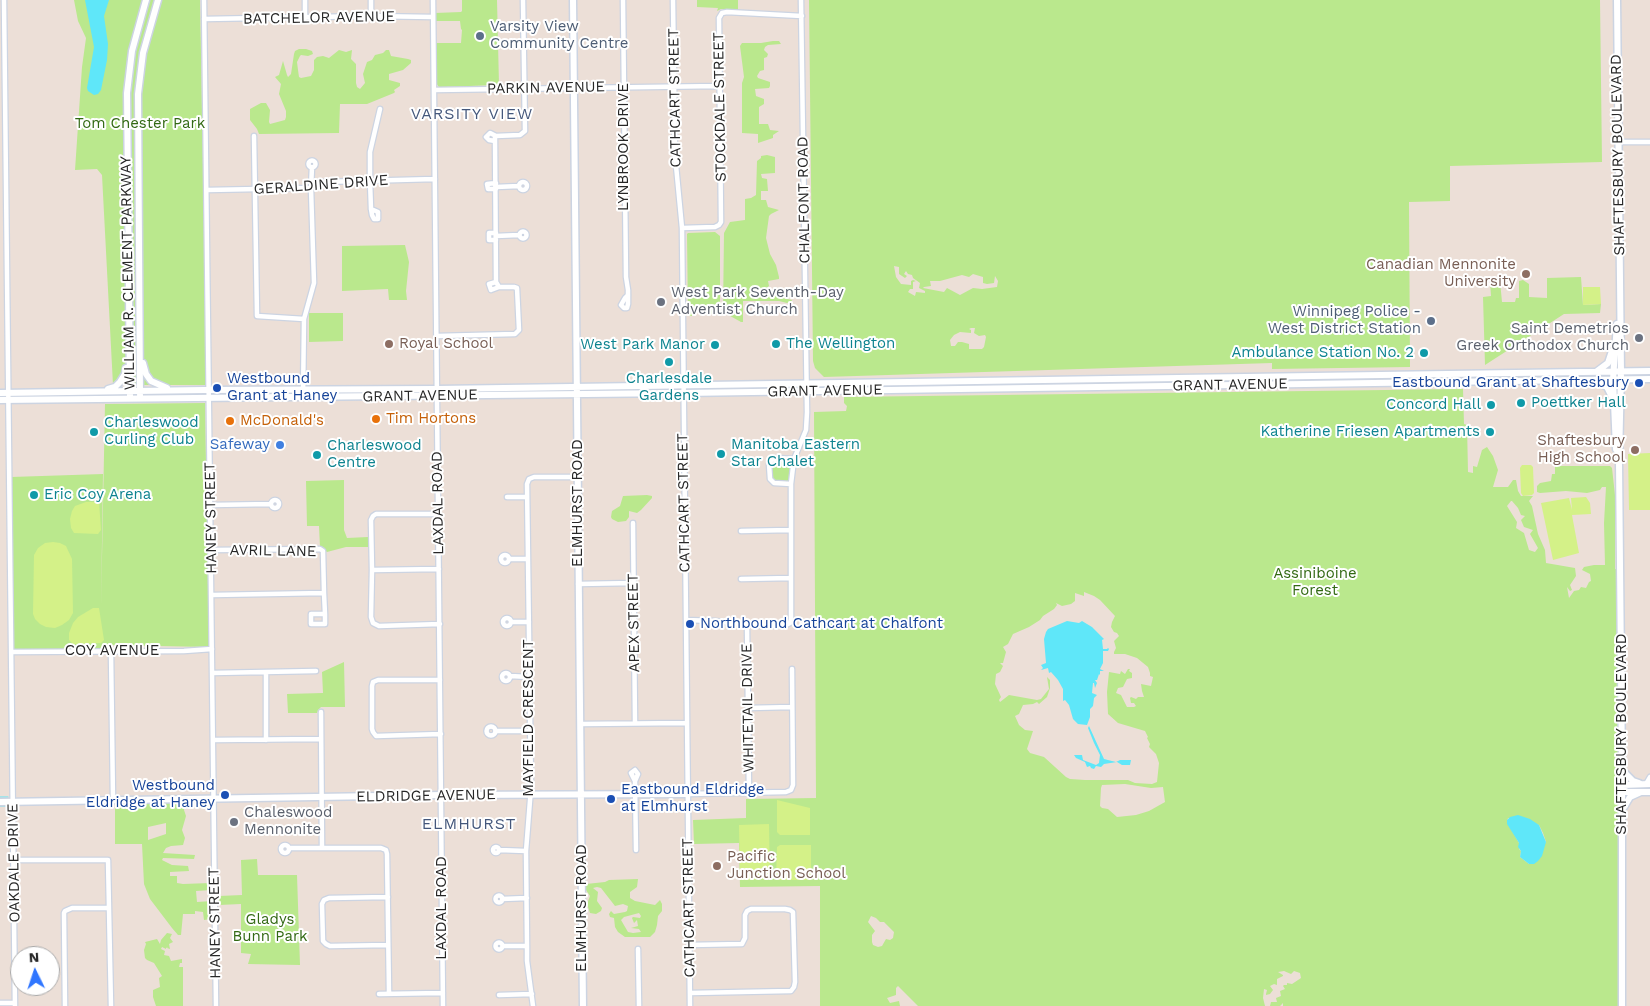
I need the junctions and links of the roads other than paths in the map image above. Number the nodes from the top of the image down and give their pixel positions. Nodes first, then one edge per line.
1 (4, 0) edge
2 (146, 0) edge
3 (158, 0) edge
4 (204, 0) edge
5 (305, 0) edge
6 (371, 0) edge
7 (433, 0) edge
8 (523, 0) edge
9 (573, 0) edge
10 (623, 0) edge
11 (673, 0) edge
12 (802, 0) edge
13 (1617, 0) edge
14 (371, 16) junction
15 (802, 16) junction
16 (433, 17) junction
17 (305, 18) junction
18 (204, 19) junction
19 (2, 21) edge
20 (674, 86) junction
21 (719, 86) junction
22 (624, 87) junction
23 (574, 88) junction
24 (525, 89) junction
25 (434, 90) junction
26 (380, 109) dead end
27 (254, 136) dead end
28 (1618, 142) junction
29 (1650, 142) edge
30 (312, 167) dead end
31 (435, 179) junction
32 (370, 180) junction
33 (519, 186) dead end
34 (496, 187) junction
35 (311, 188) junction
36 (255, 189) junction
37 (207, 190) junction
38 (371, 209) dead end
39 (682, 228) junction
40 (519, 235) dead end
41 (496, 236) junction
42 (496, 282) junction
43 (499, 287) junction
44 (628, 295) dead end
45 (1619, 310) junction
46 (304, 319) junction
47 (1615, 333) junction
48 (437, 336) junction
49 (129, 350) junction
50 (141, 350) junction
51 (1650, 371) edge
52 (1596, 372) junction
53 (1617, 375) junction
54 (1592, 379) junction
55 (1650, 379) edge
56 (807, 388) junction
57 (176, 390) junction
58 (577, 390) junction
59 (682, 390) junction
60 (100, 391) junction
61 (130, 391) junction
62 (0, 393) edge
63 (303, 393) junction
64 (438, 393) junction
65 (140, 394) junction
66 (209, 394) junction
67 (8, 396) junction
68 (130, 398) junction
69 (0, 400) edge
70 (1613, 402) junction
71 (794, 459) junction
72 (1619, 462) junction
73 (578, 477) junction
74 (791, 484) junction
75 (507, 497) dead end
76 (527, 497) junction
77 (271, 504) dead end
78 (211, 505) junction
79 (439, 514) junction
80 (633, 523) dead end
81 (790, 530) junction
82 (741, 531) dead end
83 (211, 550) junction
84 (510, 559) dead end
85 (528, 559) junction
86 (439, 569) junction
87 (372, 570) junction
88 (791, 578) junction
89 (740, 579) dead end
90 (634, 583) junction
91 (578, 584) junction
92 (324, 593) junction
93 (212, 595) junction
94 (325, 614) dead end
95 (686, 620) junction
96 (511, 622) dead end
97 (529, 622) junction
98 (440, 624) junction
99 (747, 624) junction
100 (212, 649) junction
101 (111, 651) junction
102 (11, 652) junction
103 (792, 669) dead end
104 (316, 671) dead end
105 (266, 672) junction
106 (212, 673) junction
107 (510, 676) dead end
108 (529, 677) junction
109 (440, 680) junction
110 (792, 707) junction
111 (748, 708) junction
112 (321, 712) dead end
113 (635, 723) junction
114 (686, 723) junction
115 (581, 724) junction
116 (496, 731) dead end
117 (530, 731) junction
118 (441, 734) junction
119 (321, 739) junction
120 (213, 740) junction
121 (266, 740) junction
122 (1622, 770) junction
123 (1650, 777) edge
124 (635, 781) dead end
125 (1646, 784) edge
126 (1622, 788) junction
127 (749, 793) junction
128 (1647, 793) edge
129 (530, 794) junction
130 (636, 794) junction
131 (688, 794) junction
132 (442, 795) junction
133 (582, 795) junction
134 (322, 797) junction
135 (214, 798) junction
136 (113, 800) junction
137 (13, 801) junction
138 (0, 802) edge
139 (1622, 814) junction
140 (289, 848) dead end
141 (322, 848) junction
142 (499, 850) dead end
143 (526, 850) junction
144 (636, 850) dead end
145 (14, 860) junction
146 (388, 897) junction
147 (527, 898) junction
148 (502, 899) dead end
149 (109, 908) junction
150 (388, 945) junction
151 (689, 945) junction
152 (503, 946) dead end
153 (527, 946) junction
154 (638, 949) dead end
155 (690, 992) junction
156 (389, 993) junction
157 (443, 993) junction
158 (378, 994) dead end
159 (532, 994) junction
160 (499, 995) dead end
161 (0, 1003) edge
162 (15, 1004) edge
163 (65, 1006) edge
164 (111, 1006) edge
165 (216, 1006) edge
166 (443, 1006) edge
167 (533, 1006) edge
168 (583, 1006) edge
169 (639, 1006) edge
170 (690, 1006) edge
171 (1622, 1006) edge

1 - 19 street, OAKDALE DRIVE
2 - 49 main road, WILLIAM R. CLEMENT PARKWAY
3 - 50 main road, WILLIAM R. CLEMENT PARKWAY
4 - 18 street, HANEY STREET
5 - 17 street
6 - 14 street
7 - 16 street, LAXDAL ROAD
8 - 24 street
9 - 23 main road, ELMHURST ROAD
10 - 22 street, LYNBROOK DRIVE
11 - 20 street, CATHCART STREET
12 - 15 street, CHALFONT ROAD
13 - 28 main road, SHAFTESBURY BOULEVARD
14 - 16 street, BATCHELOR AVENUE
14 - 17 street, BATCHELOR AVENUE
15 - 21 street, STOCKDALE STREET
15 - 56 street, CHALFONT ROAD
16 - 25 street, LAXDAL ROAD
17 - 18 street, BATCHELOR AVENUE
18 - 37 street, HANEY STREET
19 - 67 street, OAKDALE DRIVE
20 - 21 street, PARKIN AVENUE
20 - 22 street, PARKIN AVENUE
20 - 39 street, CATHCART STREET
21 - 39 street, STOCKDALE STREET
22 - 23 street, PARKIN AVENUE
22 - 44 street, LYNBROOK DRIVE
23 - 24 street, PARKIN AVENUE
23 - 58 main road, ELMHURST ROAD
24 - 25 street, PARKIN AVENUE
24 - 34 street
25 - 31 street, LAXDAL ROAD
26 - 32 street
27 - 36 street
28 - 29 street
28 - 45 main road, SHAFTESBURY BOULEVARD
30 - 35 street
31 - 32 street, GERALDINE DRIVE
31 - 48 street, LAXDAL ROAD
32 - 35 street, GERALDINE DRIVE
32 - 38 street
33 - 34 street
34 - 41 street
35 - 36 street, GERALDINE DRIVE
35 - 46 street
36 - 37 street, GERALDINE DRIVE
36 - 46 street
37 - 66 street, HANEY STREET
39 - 59 street, CATHCART STREET
40 - 41 street
41 - 42 street
42 - 43 street
42 - 43 street
43 - 48 street
45 - 47 main road, SHAFTESBURY BOULEVARD
45 - 53 main road, SHAFTESBURY BOULEVARD
46 - 63 street
47 - 52 main road
47 - 53 main road, SHAFTESBURY BOULEVARD
48 - 64 street, LAXDAL ROAD
49 - 60 main road
49 - 61 main road, WILLIAM R. CLEMENT PARKWAY
50 - 57 main road
50 - 65 main road, WILLIAM R. CLEMENT PARKWAY
51 - 53 main road, GRANT AVENUE
52 - 53 main road, GRANT AVENUE
52 - 56 main road, GRANT AVENUE
53 - 54 main road, GRANT AVENUE
53 - 55 main road, GRANT AVENUE
53 - 70 main road, SHAFTESBURY BOULEVARD
53 - 72 main road, SHAFTESBURY BOULEVARD
54 - 56 main road, GRANT AVENUE
54 - 70 main road
56 - 59 main road, GRANT AVENUE
56 - 71 street, CHALFONT ROAD
57 - 65 main road, GRANT AVENUE
57 - 66 main road, GRANT AVENUE
58 - 59 main road, GRANT AVENUE
58 - 64 main road, GRANT AVENUE
58 - 73 main road, ELMHURST ROAD
59 - 95 street, CATHCART STREET
60 - 61 main road, GRANT AVENUE
60 - 67 main road, GRANT AVENUE
61 - 65 main road, GRANT AVENUE
61 - 68 main road, WILLIAM R. CLEMENT PARKWAY
62 - 67 main road, GRANT AVENUE
63 - 64 main road, GRANT AVENUE
63 - 66 main road, GRANT AVENUE
64 - 79 street, LAXDAL ROAD
65 - 66 main road, GRANT AVENUE
65 - 68 main road, GRANT AVENUE
66 - 78 street, HANEY STREET
67 - 68 main road, GRANT AVENUE
67 - 69 main road, GRANT AVENUE
67 - 102 street, OAKDALE DRIVE
70 - 72 main road, SHAFTESBURY BOULEVARD
71 - 74 street, CHALFONT ROAD
71 - 74 street
72 - 122 main road, SHAFTESBURY BOULEVARD
73 - 76 street, MAYFIELD CRESCENT
73 - 91 main road, ELMHURST ROAD
74 - 81 street, CHALFONT ROAD
75 - 76 street
76 - 85 street, MAYFIELD CRESCENT
77 - 78 street
78 - 83 street, HANEY STREET
79 - 86 street, LAXDAL ROAD
79 - 87 street
80 - 90 street, APEX STREET
81 - 82 street
81 - 88 street, CHALFONT ROAD
83 - 92 street, AVRIL LANE
83 - 93 street, HANEY STREET
84 - 85 street
85 - 97 street, MAYFIELD CRESCENT
86 - 87 street
86 - 98 street, LAXDAL ROAD
87 - 98 street
88 - 89 street
88 - 99 street, CHALFONT ROAD
90 - 91 street
90 - 113 street, APEX STREET
91 - 115 main road, ELMHURST ROAD
92 - 93 street
92 - 94 street, AVRIL LANE
93 - 100 street, HANEY STREET
95 - 99 street, CHALFONT ROAD
95 - 114 street, CATHCART STREET
96 - 97 street
97 - 108 street, MAYFIELD CRESCENT
98 - 109 street, LAXDAL ROAD
99 - 111 street, WHITETAIL DRIVE
100 - 101 street, COY AVENUE
100 - 106 street, HANEY STREET
101 - 102 street, COY AVENUE
101 - 136 street
102 - 137 street, OAKDALE DRIVE
103 - 110 street
104 - 105 street
105 - 106 street
105 - 121 street
106 - 120 street, HANEY STREET
107 - 108 street
108 - 117 street, MAYFIELD CRESCENT
109 - 118 street, LAXDAL ROAD
109 - 118 street
110 - 111 street
110 - 127 street, ELDRIDGE AVENUE
111 - 127 street, WHITETAIL DRIVE
112 - 119 street
113 - 114 street
113 - 115 street
114 - 131 street, CATHCART STREET
115 - 133 main road, ELMHURST ROAD
116 - 117 street
117 - 129 street, MAYFIELD CRESCENT
118 - 132 street, LAXDAL ROAD
119 - 121 street
119 - 134 street
120 - 121 street
120 - 135 street, HANEY STREET
122 - 125 main road
122 - 126 main road, SHAFTESBURY BOULEVARD
123 - 125 street
124 - 130 street
125 - 126 main road
126 - 128 main road
126 - 139 main road, SHAFTESBURY BOULEVARD
127 - 131 street, ELDRIDGE AVENUE
128 - 139 main road
129 - 132 main road, ELDRIDGE AVENUE
129 - 133 main road, ELDRIDGE AVENUE
129 - 143 street, MAYFIELD CRESCENT
130 - 131 main road, ELDRIDGE AVENUE
130 - 133 main road, ELDRIDGE AVENUE
130 - 144 street
131 - 151 street, CATHCART STREET
132 - 134 main road, ELDRIDGE AVENUE
132 - 157 street, LAXDAL ROAD
133 - 168 main road, ELMHURST ROAD
134 - 135 main road, ELDRIDGE AVENUE
134 - 141 street
135 - 136 main road, ELDRIDGE AVENUE
135 - 165 street, HANEY STREET
136 - 137 main road, ELDRIDGE AVENUE
137 - 138 main road, ELDRIDGE AVENUE
137 - 145 street, OAKDALE DRIVE
139 - 171 main road, SHAFTESBURY BOULEVARD
140 - 141 street
141 - 146 street
142 - 143 street
143 - 147 street, MAYFIELD CRESCENT
145 - 149 street
145 - 162 street, OAKDALE DRIVE
146 - 150 street
146 - 150 street
147 - 148 street
147 - 153 street, MAYFIELD CRESCENT
149 - 163 street
149 - 164 street
150 - 156 street
151 - 155 street, CATHCART STREET
151 - 155 street
152 - 153 street
153 - 159 street, MAYFIELD CRESCENT
154 - 169 street
155 - 170 street, CATHCART STREET
156 - 157 street
156 - 158 street
157 - 166 street, LAXDAL ROAD
159 - 160 street
159 - 167 street, MAYFIELD CRESCENT
161 - 162 street

